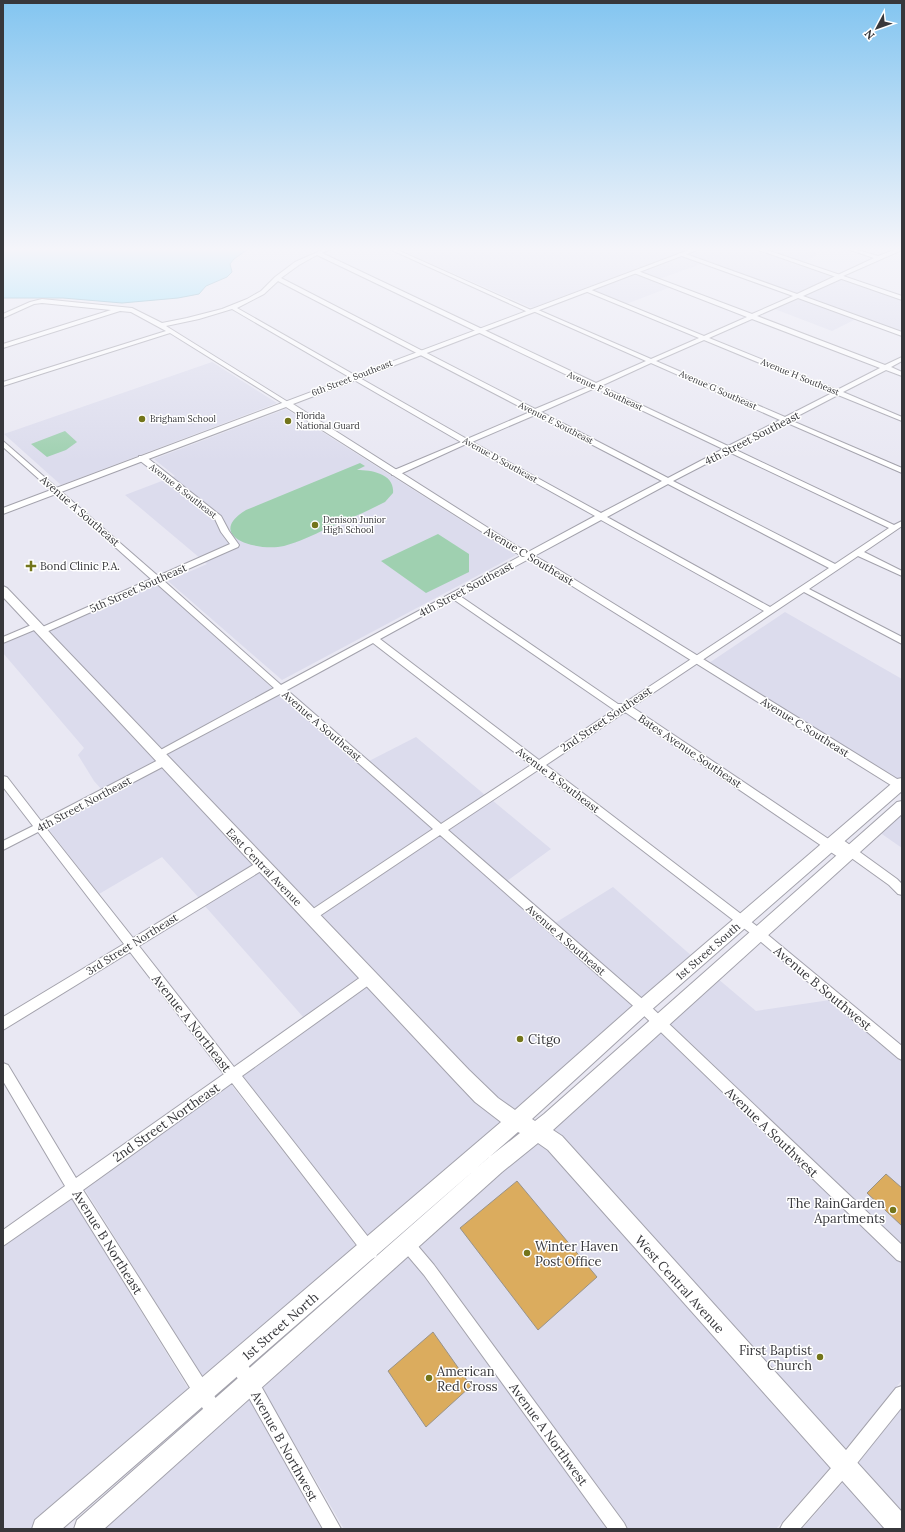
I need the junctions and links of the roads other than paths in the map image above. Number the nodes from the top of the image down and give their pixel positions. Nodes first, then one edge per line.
1 (89, 318) edge
2 (148, 318) edge
3 (192, 318) edge
4 (252, 318) edge
5 (354, 318) edge
6 (455, 318) edge
7 (509, 318) edge
8 (552, 318) edge
9 (659, 318) edge
10 (746, 318) edge
11 (757, 318) edge
12 (859, 318) edge
13 (161, 325) junction
14 (479, 330) junction
15 (171, 331) junction
16 (902, 334) edge
17 (705, 337) junction
18 (3, 346) edge
19 (419, 353) junction
20 (902, 359) edge
21 (651, 361) junction
22 (886, 368) junction
23 (902, 374) edge
24 (355, 377) junction
25 (3, 384) edge
26 (596, 386) junction
27 (839, 393) junction
28 (286, 403) junction
29 (534, 413) junction
30 (902, 419) edge
31 (787, 420) junction
32 (467, 442) junction
33 (3, 443) edge
34 (728, 449) junction
35 (142, 458) junction
36 (902, 471) edge
37 (395, 473) junction
38 (667, 481) junction
39 (57, 491) junction
40 (3, 511) edge
41 (601, 516) junction
42 (898, 525) edge
43 (235, 545) joint
44 (857, 552) junction
45 (529, 556) junction
46 (834, 567) junction
47 (902, 574) edge
48 (156, 579) junction
49 (802, 588) junction
50 (3, 590) edge
51 (454, 596) junction
52 (769, 610) junction
53 (39, 628) junction
54 (374, 639) junction
55 (3, 640) edge
56 (902, 641) edge
57 (696, 659) junction
58 (280, 689) junction
59 (624, 707) junction
60 (161, 758) junction
61 (538, 764) junction
62 (3, 780) edge
63 (901, 785) edge
64 (902, 806) edge
65 (40, 827) junction
66 (440, 830) junction
67 (832, 843) junction
68 (3, 846) edge
69 (848, 854) junction
70 (262, 864) junction
71 (902, 891) edge
72 (311, 916) junction
73 (743, 921) junction
74 (758, 933) junction
75 (131, 945) junction
76 (369, 978) junction
77 (643, 1007) junction
78 (659, 1023) junction
79 (3, 1024) edge
80 (902, 1054) edge
81 (3, 1070) edge
82 (232, 1075) junction
83 (514, 1121) junction
84 (536, 1132) junction
85 (74, 1188) junction
86 (3, 1239) edge
87 (407, 1244) junction
88 (369, 1249) junction
89 (902, 1255) edge
90 (382, 1266) junction
91 (237, 1364) junction
92 (250, 1383) junction
93 (202, 1394) junction
94 (902, 1394) edge
95 (216, 1414) junction
96 (844, 1466) junction
97 (44, 1529) edge
98 (86, 1529) edge
99 (332, 1529) edge
100 (618, 1529) edge
101 (789, 1529) edge
102 (901, 1529) edge

1 - 18 street
2 - 13 street, Avenue C Southeast
3 - 13 street
4 - 24 street, Avenue D Southeast
5 - 19 street, Avenue E Southeast
6 - 14 street, Avenue F Southeast
7 - 14 street, 6th Street Southeast
8 - 21 street, Avenue G Southeast
9 - 17 street, Avenue H Southeast
10 - 17 street
11 - 22 street
12 - 16 street
13 - 15 street, Avenue C Southeast
14 - 19 street, 6th Street Southeast
14 - 26 street, Avenue F Southeast
15 - 25 street
15 - 28 street, Avenue C Southeast
17 - 21 street
17 - 27 street, Avenue H Southeast
19 - 24 street, 6th Street Southeast
19 - 29 street, Avenue E Southeast
20 - 22 street, 4th Street Southeast
21 - 26 street
21 - 31 street, Avenue G Southeast
22 - 23 street
22 - 27 street, 4th Street Southeast
24 - 28 street, 6th Street Southeast
24 - 32 street, Avenue D Southeast
26 - 29 street
26 - 34 street, Avenue F Southeast
27 - 30 street, Avenue H Southeast
27 - 31 street, 4th Street Southeast
28 - 35 street, 6th Street Southeast
28 - 37 street, Avenue C Southeast
29 - 32 street
29 - 38 street, Avenue E Southeast
31 - 34 street, 4th Street Southeast
31 - 36 street, Avenue G Southeast
32 - 37 street
32 - 41 street, Avenue D Southeast
33 - 39 street, Avenue A Southeast
34 - 38 street, 4th Street Southeast
34 - 42 street, Avenue F Southeast
35 - 39 street, 6th Street Southeast
35 - 43 street, Avenue B Southeast
37 - 45 street, Avenue C Southeast
38 - 41 street, 4th Street Southeast
38 - 46 street, Avenue E Southeast
39 - 40 street, 6th Street Southeast
39 - 48 street, Avenue A Southeast
41 - 45 street, 4th Street Southeast
41 - 52 street, Avenue D Southeast
42 - 44 street, 2nd Street Southeast
43 - 48 street, 5th Street Southeast
44 - 46 street, 2nd Street Southeast
44 - 47 street
45 - 51 street, 4th Street Southeast
45 - 57 street, Avenue C Southeast
46 - 49 street, 2nd Street Southeast
48 - 53 street, 5th Street Southeast
48 - 58 street, Avenue A Southeast
49 - 52 street, 2nd Street Southeast
49 - 56 street
50 - 53 main road, East Central Avenue
51 - 54 street, 4th Street Southeast
51 - 59 street, Bates Avenue Southeast
52 - 57 street, 2nd Street Southeast
53 - 55 street, 5th Street Southeast
53 - 60 main road, East Central Avenue
54 - 58 street, 4th Street Southeast
54 - 61 street, Avenue B Southeast
57 - 59 street, 2nd Street Southeast
57 - 63 street, Avenue C Southeast
58 - 60 street, 4th Street Southeast
58 - 66 street, Avenue A Southeast
59 - 61 street, 2nd Street Southeast
59 - 67 street, Bates Avenue Southeast
60 - 65 street, 4th Street Northeast
60 - 70 main road, East Central Avenue
61 - 66 street, 2nd Street Southeast
61 - 73 street, Avenue B Southeast
62 - 65 street, Avenue A Northeast
63 - 67 main road, 1st Street South
64 - 69 main road, 1st Street South
65 - 68 street, 4th Street Northeast
65 - 75 street, Avenue A Northeast
66 - 72 street, 2nd Street Southeast
66 - 77 street, Avenue A Southeast
67 - 69 street, Bates Avenue Southeast
67 - 73 main road, 1st Street South
69 - 71 street, Bates Avenue Southeast
69 - 74 main road, 1st Street South
70 - 72 main road, East Central Avenue
70 - 75 street, 3rd Street Northeast
72 - 76 main road, East Central Avenue
73 - 74 street, Avenue B Southwest
73 - 77 main road, 1st Street South
74 - 78 main road, 1st Street South
74 - 80 street, Avenue B Southwest
75 - 79 street, 3rd Street Northeast
75 - 82 street, Avenue A Northeast
76 - 82 street, 2nd Street Northeast
76 - 83 main road, East Central Avenue
77 - 78 street, Avenue A Southwest
77 - 83 main road, 1st Street South
78 - 84 main road, 1st Street South
78 - 89 street, Avenue A Southwest
81 - 85 street, Avenue B Northeast
82 - 85 street, 2nd Street Northeast
82 - 88 street, Avenue A Northeast
83 - 84 main road, East Central Avenue
83 - 88 main road, 1st Street North
84 - 87 main road, 1st Street North
84 - 96 main road, West Central Avenue
85 - 86 street, 2nd Street Northeast
85 - 93 street, Avenue B Northeast
87 - 90 main road, 1st Street North
87 - 100 street, Avenue A Northwest
88 - 90 street, Avenue A Northeast
88 - 91 main road, 1st Street North
90 - 92 main road, 1st Street North
91 - 92 street, Avenue B Northwest
91 - 93 main road, 1st Street North
92 - 95 main road, 1st Street North
92 - 99 street, Avenue B Northwest
93 - 95 street, Avenue B Northeast
93 - 97 main road, 1st Street North
94 - 96 street
95 - 98 main road, 1st Street North
96 - 101 street
96 - 102 main road, West Central Avenue

